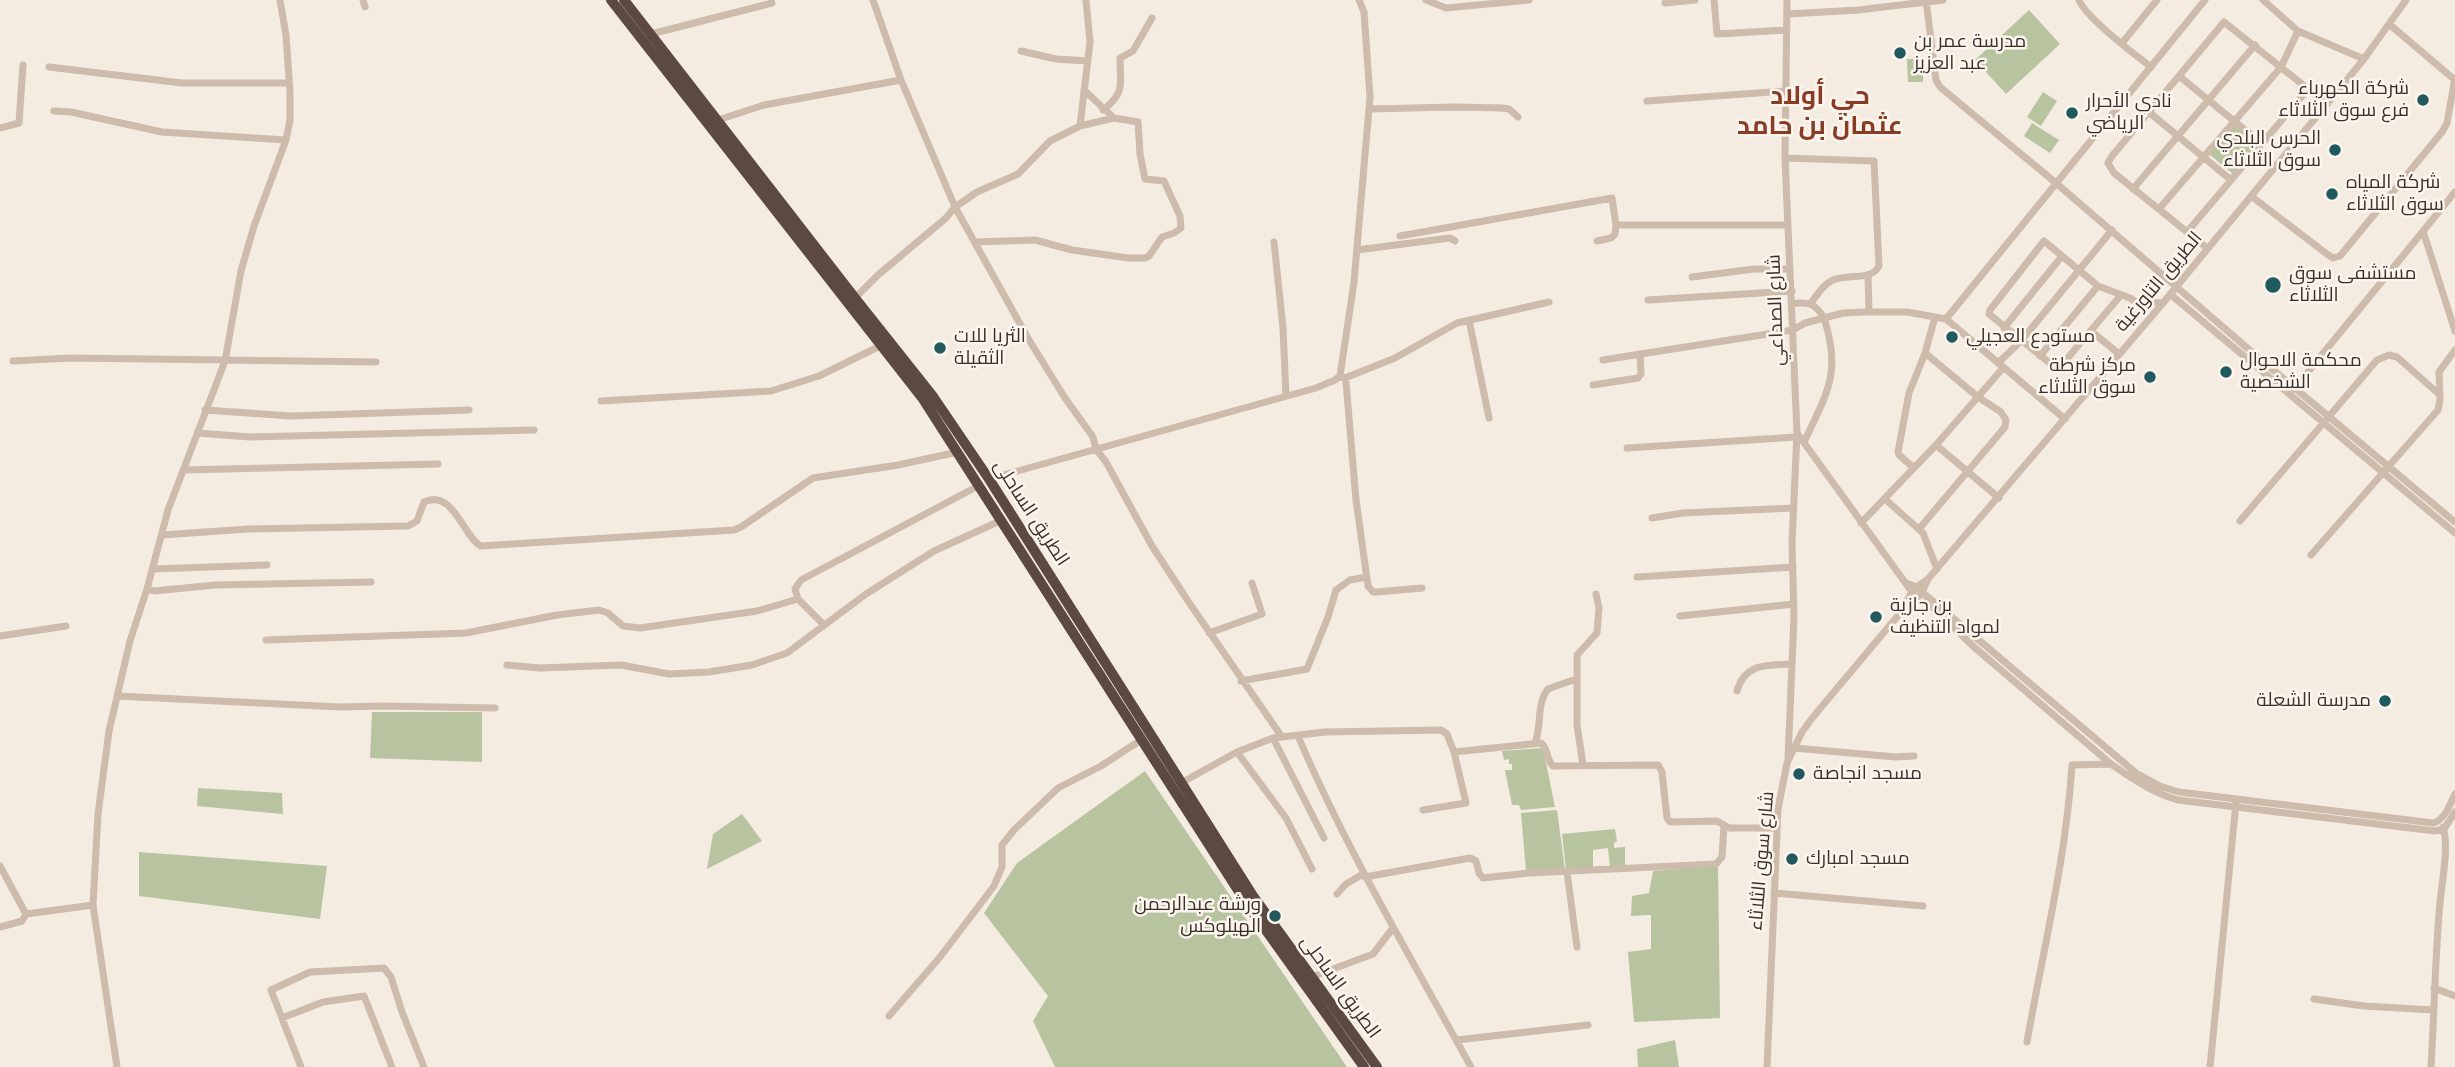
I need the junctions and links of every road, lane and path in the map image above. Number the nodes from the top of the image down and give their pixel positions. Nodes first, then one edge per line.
1 (280, 0) edge
2 (611, 0) edge
3 (624, 0) edge
4 (873, 0) edge
5 (1086, 0) edge
6 (1359, 0) edge
7 (1426, 0) edge
8 (1529, 0) edge
9 (1695, 0) edge
10 (1714, 0) edge
11 (1787, 0) edge
12 (1857, 0) edge
13 (1944, 0) edge
14 (2079, 0) edge
15 (2157, 0) edge
16 (2206, 0) edge
17 (2263, 0) edge
18 (2406, 0) edge
19 (1927, 1) edge
20 (1665, 3) dead end
21 (772, 4) dead end
22 (1858, 10) junction
23 (1788, 14) junction
24 (1152, 18) dead end
25 (2389, 24) junction
26 (1787, 30) junction
27 (2298, 31) junction
28 (652, 34) junction
29 (2122, 43) junction
30 (2255, 45) junction
31 (1021, 51) dead end
32 (662, 56) junction
33 (2364, 59) junction
34 (1088, 61) junction
35 (23, 65) dead end
36 (2151, 66) junction
37 (49, 67) dead end
38 (2281, 67) junction
39 (2179, 76) junction
40 (2455, 79) edge
41 (901, 80) junction
42 (289, 83) junction
43 (2309, 88) junction
44 (1084, 90) junction
45 (1786, 91) junction
46 (2208, 100) junction
47 (1647, 102) dead end
48 (2327, 104) junction
49 (1370, 109) junction
50 (1103, 110) junction
51 (54, 111) dead end
52 (2150, 113) junction
53 (1518, 117) dead end
54 (1114, 118) junction
55 (718, 120) junction
56 (2234, 122) junction
57 (1080, 126) junction
58 (0, 128) edge
59 (2178, 136) junction
60 (286, 140) junction
61 (2262, 143) junction
62 (1785, 158) junction
63 (2204, 158) junction
64 (2231, 180) junction
65 (2056, 183) junction
66 (2133, 189) junction
67 (2455, 192) edge
68 (2251, 196) junction
69 (955, 206) junction
70 (2159, 209) junction
71 (1616, 225) junction
72 (1788, 225) junction
73 (2112, 230) junction
74 (2423, 231) junction
75 (2187, 232) junction
76 (1400, 236) dead end
77 (1455, 241) dead end
78 (1597, 241) dead end
79 (975, 242) junction
80 (1274, 242) dead end
81 (2207, 248) junction
82 (1357, 250) junction
83 (2062, 256) junction
84 (1790, 269) junction
85 (2078, 271) junction
86 (1868, 275) junction
87 (1692, 277) dead end
88 (2098, 286) junction
89 (2176, 287) junction
90 (1792, 291) junction
91 (2170, 294) junction
92 (2121, 295) junction
93 (855, 298) junction
94 (1648, 300) dead end
95 (1549, 302) dead end
96 (1811, 303) junction
97 (2163, 303) junction
98 (1792, 304) junction
99 (1869, 312) junction
100 (1935, 317) junction
101 (1824, 318) junction
102 (1946, 319) junction
103 (1469, 320) junction
104 (2004, 328) junction
105 (1793, 330) junction
106 (2091, 331) junction
107 (2455, 331) edge
108 (2021, 341) junction
109 (882, 345) junction
110 (2455, 350) edge
111 (1925, 353) junction
112 (1640, 354) junction
113 (2119, 354) junction
114 (2040, 356) junction
115 (1603, 360) dead end
116 (13, 361) dead end
117 (225, 361) junction
118 (376, 362) dead end
119 (2001, 366) junction
120 (1343, 377) junction
121 (1594, 385) dead end
122 (2293, 390) junction
123 (2440, 395) junction
124 (1286, 396) junction
125 (1978, 397) junction
126 (601, 401) dead end
127 (205, 410) junction
128 (469, 410) dead end
129 (1489, 418) dead end
130 (2066, 419) junction
131 (2327, 419) junction
132 (534, 430) dead end
133 (197, 433) junction
134 (1799, 437) junction
135 (1936, 445) junction
136 (1627, 448) dead end
137 (1096, 449) junction
138 (958, 452) junction
139 (438, 464) dead end
140 (1914, 468) junction
141 (2387, 469) junction
142 (183, 470) junction
143 (1967, 471) junction
144 (984, 482) junction
145 (1999, 498) junction
146 (1885, 499) junction
147 (1793, 508) junction
148 (1652, 518) dead end
149 (1002, 520) junction
150 (2239, 521) dead end
151 (2455, 522) edge
152 (1861, 523) junction
153 (1919, 529) junction
154 (2455, 533) edge
155 (162, 534) junction
156 (2311, 555) dead end
157 (267, 565) dead end
158 (1793, 567) junction
159 (153, 569) junction
160 (1937, 569) junction
161 (1367, 577) junction
162 (1637, 578) dead end
163 (1054, 581) junction
164 (371, 582) dead end
165 (1252, 583) dead end
166 (1045, 587) junction
167 (1422, 588) dead end
168 (147, 589) junction
169 (1918, 592) junction
170 (1596, 594) dead end
171 (798, 599) junction
172 (1794, 604) junction
173 (1680, 616) dead end
174 (823, 624) junction
175 (66, 626) dead end
176 (1209, 633) junction
177 (0, 636) edge
178 (266, 640) dead end
179 (1792, 664) junction
180 (507, 665) dead end
181 (1576, 679) junction
182 (1241, 681) junction
183 (1737, 691) dead end
184 (117, 696) junction
185 (2037, 696) junction
186 (495, 708) dead end
187 (1297, 736) junction
188 (1277, 737) junction
189 (1140, 740) junction
190 (1535, 743) junction
191 (1794, 748) junction
192 (1237, 751) junction
193 (1454, 752) junction
194 (1914, 756) dead end
195 (1787, 763) junction
196 (2111, 764) junction
197 (1583, 765) junction
198 (1181, 783) junction
199 (2455, 794) edge
200 (2235, 802) junction
201 (1423, 810) dead end
202 (2455, 812) edge
203 (2343, 816) junction
204 (2439, 821) junction
205 (1724, 825) junction
206 (1777, 828) junction
207 (2445, 829) junction
208 (1324, 838) dead end
209 (2451, 846) edge
210 (0, 866) edge
211 (1312, 869) dead end
212 (1567, 872) junction
213 (1364, 876) junction
214 (1773, 893) junction
215 (1337, 894) dead end
216 (93, 905) junction
217 (1923, 905) dead end
218 (26, 914) junction
219 (0, 927) edge
220 (1393, 928) junction
221 (1577, 947) dead end
222 (1312, 977) junction
223 (2434, 988) junction
224 (2455, 996) edge
225 (2314, 999) dead end
226 (2433, 1010) junction
227 (889, 1016) dead end
228 (282, 1018) junction
229 (1588, 1025) dead end
230 (1457, 1040) junction
231 (2027, 1042) dead end
232 (117, 1067) edge
233 (301, 1067) edge
234 (392, 1067) edge
235 (424, 1067) edge
236 (1364, 1067) edge
237 (1377, 1067) edge
238 (1471, 1067) edge
239 (1767, 1067) edge
240 (2210, 1067) edge
241 (2431, 1067) edge

1 - 42 street
2 - 32 highway, الطريق الساحلى
3 - 28 highway, الطريق الساحلى
4 - 41 street
5 - 34 street
6 - 49 street
7 - 8 street
9 - 20 street
10 - 26 street
11 - 23 street, شارع الصداعي
12 - 22 street
13 - 19 street
14 - 29 street
15 - 29 street
16 - 36 street
17 - 27 street
18 - 25 street, الطريق التاورغية
19 - 22 street
19 - 65 street
21 - 28 street
22 - 23 street
23 - 26 street, شارع الصداعي
24 - 50 street
25 - 33 street, الطريق التاورغية
25 - 40 street
26 - 45 street, شارع الصداعي
27 - 33 street
27 - 38 street
28 - 32 highway, الطريق الساحلى
29 - 36 street
30 - 38 street
30 - 39 street
30 - 46 street
31 - 34 street
32 - 55 highway, الطريق الساحلى
32 - 109 highway, الطريق الساحلى
33 - 48 street, الطريق التاورغية
34 - 44 street
35 - 58 street
36 - 65 street
37 - 42 street
38 - 43 street
38 - 56 street
39 - 46 street
39 - 52 street
40 - 68 street
41 - 55 street
41 - 69 street
42 - 60 street
43 - 48 street
43 - 61 street
44 - 50 street
44 - 57 street
45 - 47 street
45 - 62 street, شارع الصداعي
46 - 56 street
46 - 59 street
48 - 68 street, الطريق التاورغية
49 - 53 street
49 - 82 street
50 - 54 street
51 - 60 street
52 - 59 street
52 - 66 street
54 - 57 street
54 - 79 street
55 - 93 highway, الطريق الساحلى
56 - 61 street
56 - 63 street
57 - 69 street
59 - 63 street
59 - 66 street
60 - 117 street
61 - 64 street
62 - 72 street, شارع الصداعي
62 - 86 street
63 - 64 street
63 - 70 street
64 - 75 street
65 - 73 street
65 - 102 street
66 - 70 street
67 - 74 street
68 - 81 street, الطريق التاورغية
69 - 79 street
69 - 93 street
70 - 75 street
71 - 72 street
71 - 76 street
71 - 78 street
72 - 84 street, شارع الصداعي
73 - 85 street
73 - 89 street
74 - 107 street
74 - 122 street
75 - 81 street
77 - 82 street
79 - 137 street
80 - 124 street
81 - 89 street, الطريق التاورغية
82 - 120 street
83 - 85 street
83 - 104 street
83 - 104 street
84 - 87 street
84 - 90 street, شارع الصداعي
85 - 88 street
85 - 108 street
86 - 96 street
86 - 99 street
88 - 92 street
88 - 114 street
89 - 91 street, الطريق التاورغية
89 - 122 street
90 - 94 street
90 - 98 street, شارع الصداعي
91 - 97 street, الطريق التاورغية
91 - 122 street
92 - 97 street
92 - 106 street
93 - 144 highway, الطريق الساحلى
95 - 103 street
96 - 98 street
96 - 101 street
97 - 113 street, الطريق التاورغية
98 - 105 street, شارع الصداعي
99 - 100 street
99 - 101 street
100 - 102 street
100 - 111 street
101 - 105 street
101 - 134 street
102 - 119 street
103 - 120 street
103 - 129 street
104 - 108 street
105 - 112 street
105 - 134 street, شارع الصداعي
106 - 113 street
106 - 114 street
108 - 114 street
108 - 119 street
109 - 126 street
109 - 138 highway, الطريق الساحلى
110 - 123 street
111 - 125 street
111 - 140 street
112 - 115 street
112 - 121 street
113 - 130 street, الطريق التاورغية
116 - 117 street
117 - 118 street
117 - 127 street
119 - 125 street
119 - 130 street
120 - 124 street
120 - 161 street
122 - 131 street
123 - 131 street
123 - 141 street
124 - 137 street
125 - 135 street
125 - 143 street
127 - 128 street
127 - 133 street
130 - 145 street, الطريق التاورغية
131 - 141 street
131 - 150 street
132 - 133 street
133 - 142 street
134 - 136 street
134 - 147 street, شارع الصداعي
134 - 152 street
135 - 140 street
135 - 143 street
137 - 144 street
137 - 176 street
138 - 144 highway, الطريق الساحلى
138 - 155 street
139 - 142 street
140 - 146 street
141 - 151 street
141 - 154 street
141 - 156 street
142 - 155 street
143 - 145 street
143 - 153 street
144 - 149 highway, الطريق الساحلى
144 - 163 highway, الطريق الساحلى
144 - 171 street
145 - 160 street, الطريق التاورغية
146 - 152 street
146 - 153 street
147 - 148 street
147 - 158 street, شارع الصداعي
149 - 166 highway, الطريق الساحلى
149 - 174 street
152 - 169 street
153 - 160 street
155 - 159 street
157 - 159 street
158 - 162 street
158 - 172 street, شارع الصداعي
159 - 168 street
160 - 169 street, الطريق التاورغية
161 - 167 street
161 - 182 street
163 - 166 highway
163 - 198 highway, الطريق الساحلى
164 - 168 street
165 - 176 street
166 - 189 highway, الطريق الساحلى
168 - 184 street
169 - 185 street
169 - 191 street, شارع سوق الثلاثاء
170 - 181 street
171 - 174 street
171 - 178 street
172 - 173 street
172 - 179 street, شارع الصداعي
174 - 180 street
175 - 177 street
176 - 182 street
179 - 183 street
179 - 195 street, شارع الصداعي
181 - 190 street
181 - 197 street
182 - 188 street
184 - 186 street
184 - 216 street
185 - 196 street
185 - 200 street
187 - 188 street
187 - 193 street
187 - 213 street
188 - 192 street
188 - 208 street
189 - 227 street
189 - 236 highway, الطريق الساحلى
190 - 193 street
190 - 197 street
191 - 194 street
191 - 195 street, شارع سوق الثلاثاء
192 - 198 street
192 - 211 street
193 - 201 street
195 - 206 street, شارع سوق الثلاثاء
196 - 200 street
196 - 231 street
197 - 205 street
198 - 222 highway, الطريق الساحلى
199 - 204 street
200 - 203 street
200 - 240 street
202 - 207 street
203 - 204 street
203 - 207 street
204 - 207 street
205 - 206 street
205 - 212 street
206 - 214 street, شارع سوق الثلاثاء
207 - 209 street
209 - 223 street
210 - 218 street
212 - 213 street
212 - 221 street
213 - 215 street
213 - 220 street
214 - 217 street
214 - 239 street, شارع سوق الثلاثاء
216 - 218 street
216 - 232 street
218 - 219 street
220 - 222 street
220 - 230 street
222 - 237 highway, الطريق الساحلى
223 - 224 street
223 - 226 street
225 - 226 street
226 - 241 street
228 - 233 street
228 - 234 street
228 - 235 street
229 - 230 street
230 - 238 street

